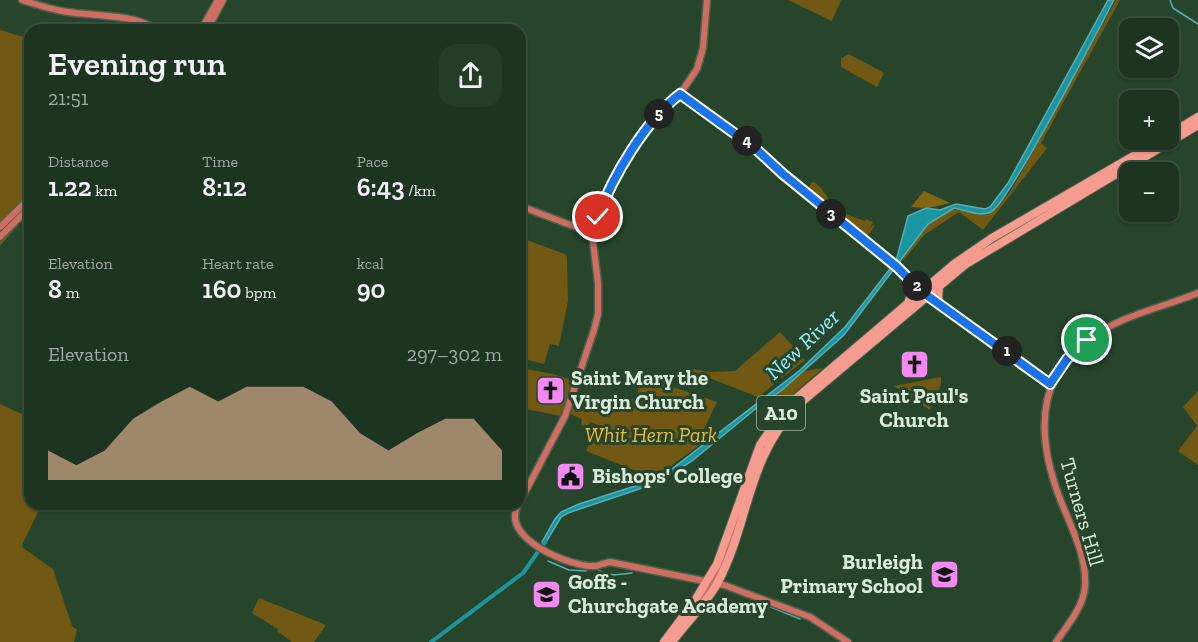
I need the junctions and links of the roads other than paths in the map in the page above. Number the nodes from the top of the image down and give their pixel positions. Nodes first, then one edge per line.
1 (22, 0) edge
2 (218, 0) edge
3 (223, 0) edge
4 (707, 0) edge
5 (145, 24) edge
6 (204, 24) edge
7 (210, 24) edge
8 (680, 94) junction
9 (1198, 117) edge
10 (1198, 125) edge
11 (1179, 128) edge
12 (1144, 150) edge
13 (24, 204) edge
14 (526, 208) edge
15 (24, 213) edge
16 (0, 227) edge
17 (592, 233) junction
18 (0, 237) edge
19 (911, 281) junction
20 (939, 285) junction
21 (924, 293) junction
22 (1198, 293) edge
23 (908, 302) junction
24 (938, 303) junction
25 (1050, 384) junction
26 (526, 491) edge
27 (517, 510) edge
28 (678, 577) junction
29 (691, 582) junction
30 (711, 585) junction
31 (694, 602) junction
32 (672, 632) junction
33 (664, 642) edge
34 (672, 642) edge
35 (848, 642) edge
36 (1056, 642) edge

1 - 5 main road
2 - 6 main road
3 - 7 main road
4 - 8 main road
8 - 17 main road
8 - 19 main road
9 - 11 highway
10 - 20 highway, A10
12 - 21 highway, A10
13 - 16 main road
14 - 17 main road
15 - 18 main road
17 - 26 main road
19 - 21 main road
19 - 23 highway
20 - 21 highway, A10
20 - 24 highway
21 - 23 highway, A10
21 - 24 main road
21 - 30 highway, A10
22 - 25 main road
23 - 30 highway, A10
24 - 25 main road
25 - 36 main road, Turners Hill
27 - 28 main road
28 - 29 main road
28 - 30 main road
29 - 30 main road
29 - 31 main road
30 - 31 highway, A10
30 - 32 main road
30 - 34 highway, A10
30 - 35 main road
31 - 32 highway, A10
32 - 33 highway, A10

